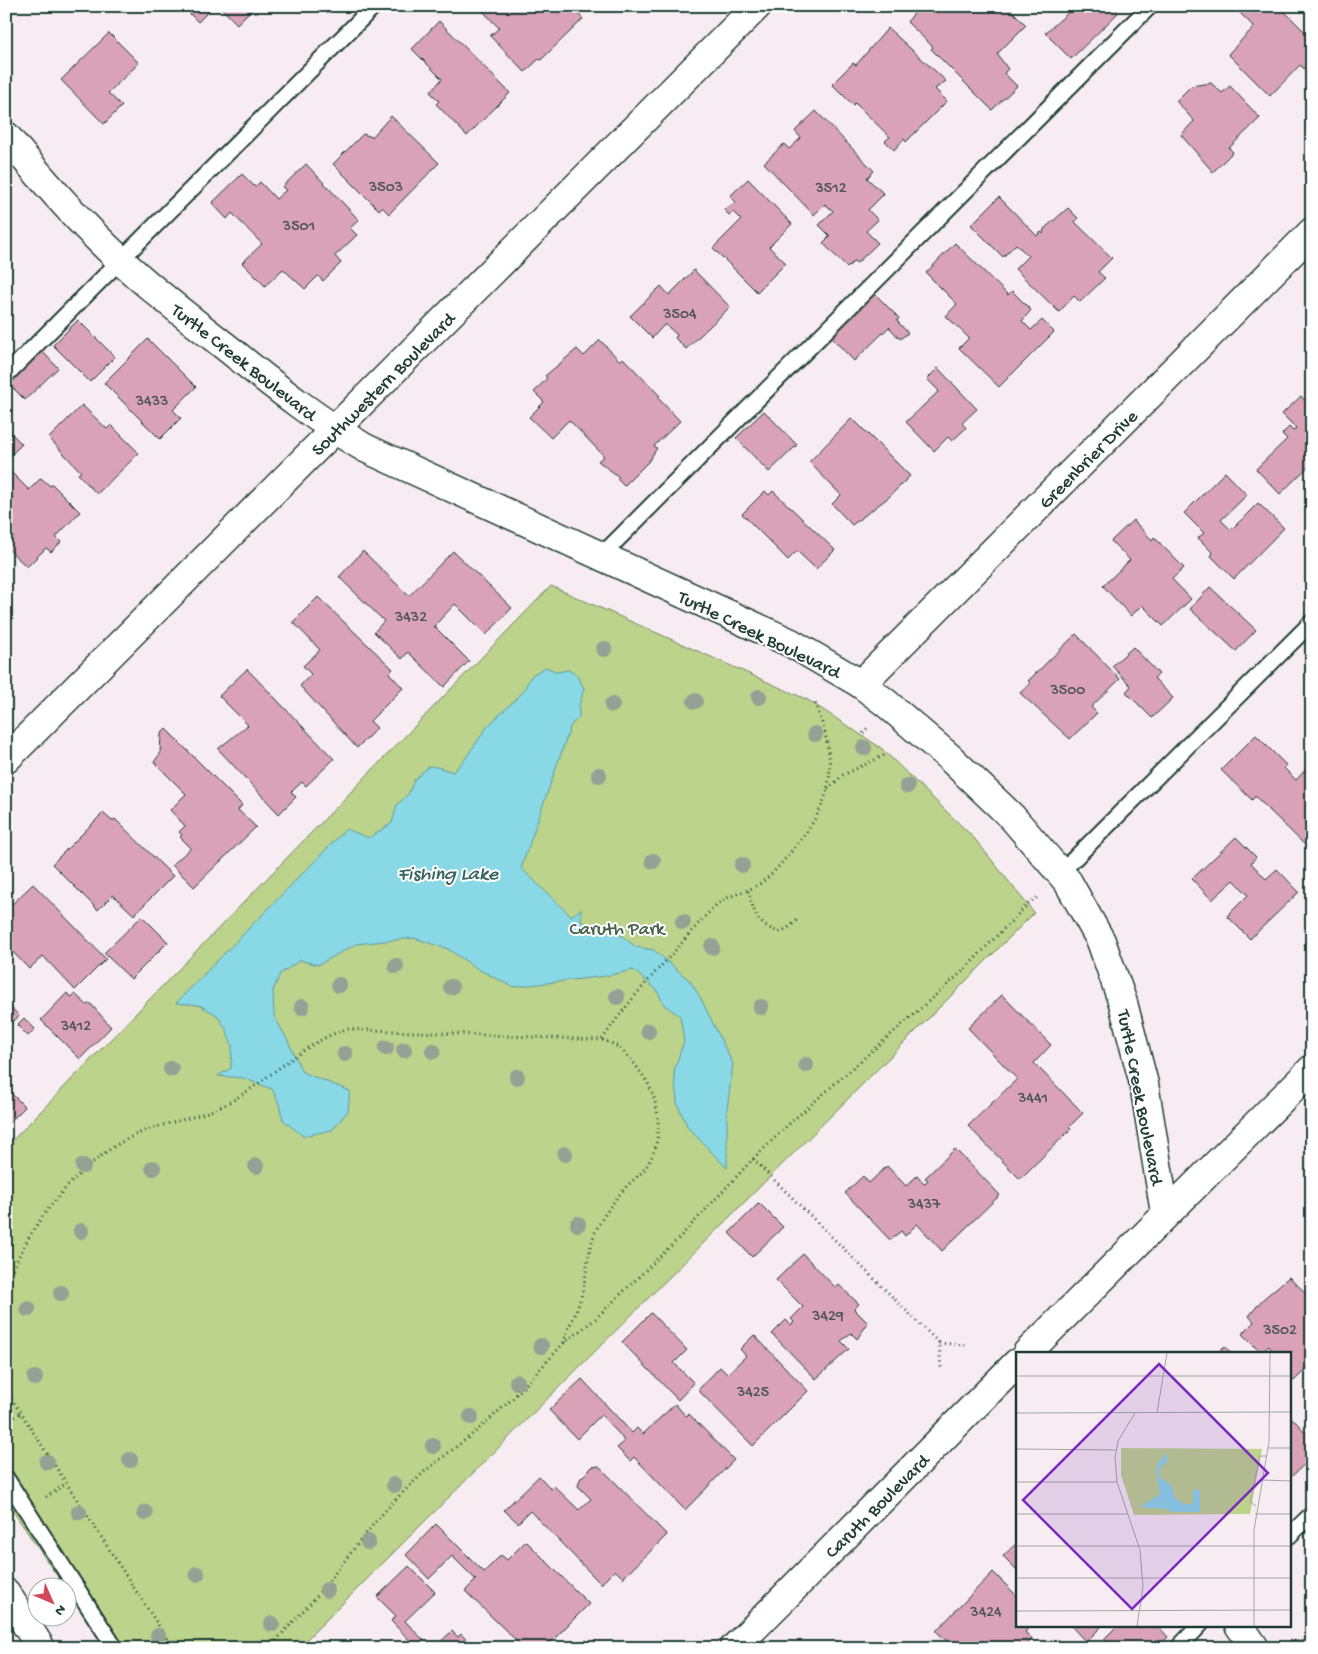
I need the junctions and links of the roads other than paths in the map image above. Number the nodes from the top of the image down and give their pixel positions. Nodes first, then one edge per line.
1 (374, 6) edge
2 (757, 6) edge
3 (1150, 6) edge
4 (6, 136) edge
5 (1312, 232) edge
6 (120, 260) junction
7 (6, 374) edge
8 (335, 430) junction
9 (601, 556) junction
10 (1312, 622) edge
11 (861, 684) junction
12 (6, 759) edge
13 (1054, 882) junction
14 (1312, 1069) edge
15 (1165, 1213) junction
16 (1037, 1349) edge
17 (1016, 1364) edge
18 (6, 1478) edge
19 (1312, 1514) edge
20 (1290, 1535) edge
21 (6, 1593) edge
22 (1199, 1626) edge
23 (1240, 1626) edge
24 (42, 1648) edge
25 (115, 1648) edge
26 (734, 1648) edge
27 (1178, 1648) edge
28 (1255, 1648) edge

1 - 6 lane
2 - 8 street, Southwestern Boulevard
3 - 9 lane
4 - 6 street, Turtle Creek Boulevard
5 - 11 street, Greenbrier Drive
6 - 7 lane
6 - 8 street, Turtle Creek Boulevard
8 - 9 street, Turtle Creek Boulevard
8 - 12 street, Southwestern Boulevard
9 - 11 street, Turtle Creek Boulevard
10 - 13 lane
11 - 13 street, Turtle Creek Boulevard
13 - 15 street, Turtle Creek Boulevard
14 - 15 street
15 - 16 street
17 - 26 street, Caruth Boulevard
18 - 25 lane
19 - 20 lane
21 - 24 street
22 - 27 lane
23 - 28 street

